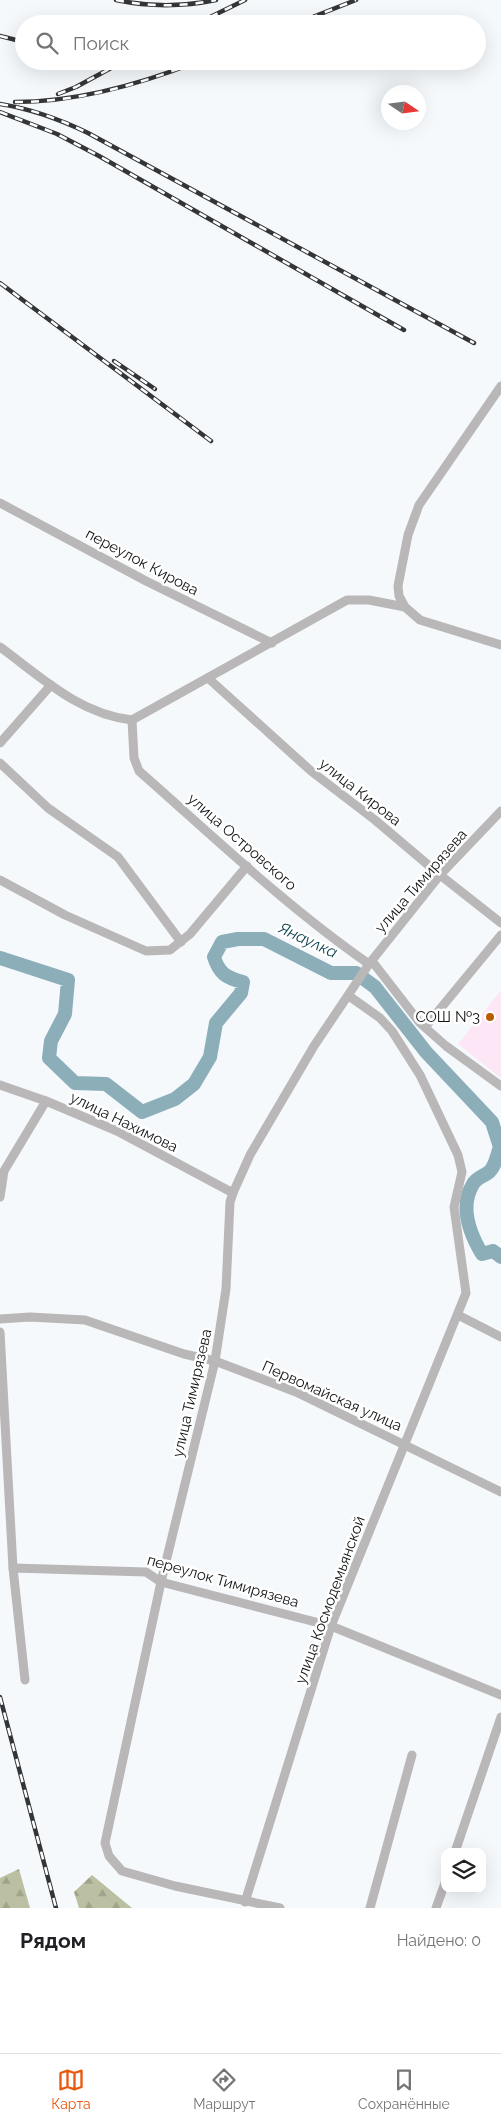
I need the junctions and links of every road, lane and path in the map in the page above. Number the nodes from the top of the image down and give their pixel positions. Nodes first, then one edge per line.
1 (501, 386) edge
2 (0, 503) edge
3 (405, 607) junction
4 (272, 643) junction
5 (501, 645) edge
6 (0, 647) edge
7 (208, 678) junction
8 (51, 685) junction
9 (132, 720) junction
10 (0, 743) edge
11 (0, 763) edge
12 (501, 811) edge
13 (247, 866) junction
14 (440, 876) junction
15 (0, 880) edge
16 (501, 923) edge
17 (501, 935) edge
18 (181, 942) junction
19 (369, 966) junction
20 (351, 992) junction
21 (426, 1026) junction
22 (0, 1085) edge
23 (501, 1086) edge
24 (46, 1101) junction
25 (233, 1193) junction
26 (0, 1197) edge
27 (458, 1315) junction
28 (0, 1319) edge
29 (0, 1332) edge
30 (501, 1337) edge
31 (215, 1361) junction
32 (404, 1443) junction
33 (501, 1492) edge
34 (13, 1568) junction
35 (161, 1582) junction
36 (332, 1626) junction
37 (25, 1680) dead end
38 (501, 1695) edge
39 (501, 1719) edge
40 (412, 1755) dead end
41 (456, 1848) edge
42 (441, 1893) edge
43 (245, 1902) junction
44 (280, 1908) edge
45 (370, 1908) edge
46 (436, 1908) edge

1 - 3 street
2 - 4 street, переулок Кирова
3 - 4 street
3 - 5 street
4 - 7 street
6 - 8 street
7 - 9 street
7 - 14 street, улица Кирова
8 - 9 street
8 - 10 street
9 - 13 street, улица Островского
11 - 18 street
12 - 14 street, улица Тимирязева
13 - 18 street
13 - 19 street, улица Островского
14 - 16 street, улица Кирова
14 - 19 street, улица Тимирязева
15 - 18 street
17 - 21 street
19 - 20 street, улица Тимирязева
19 - 21 street, улица Островского
20 - 25 street, улица Тимирязева
20 - 27 street, улица Космодемьянской
21 - 23 street, улица Островского
22 - 24 street, улица Нахимова
24 - 25 street, улица Нахимова
24 - 26 street
25 - 31 street, улица Тимирязева
27 - 30 street
27 - 32 street, улица Космодемьянской
28 - 31 street, Первомайская улица
29 - 34 street
31 - 32 street, Первомайская улица
31 - 35 street, улица Тимирязева
32 - 33 street, Первомайская улица
32 - 36 street, улица Космодемьянской
34 - 35 street, переулок Тимирязева
34 - 37 street
35 - 36 street, переулок Тимирязева
35 - 43 street, улица Тимирязева
36 - 38 street, переулок Тимирязева
36 - 43 street, улица Космодемьянской
39 - 41 street
40 - 45 street
42 - 46 street
43 - 44 street

